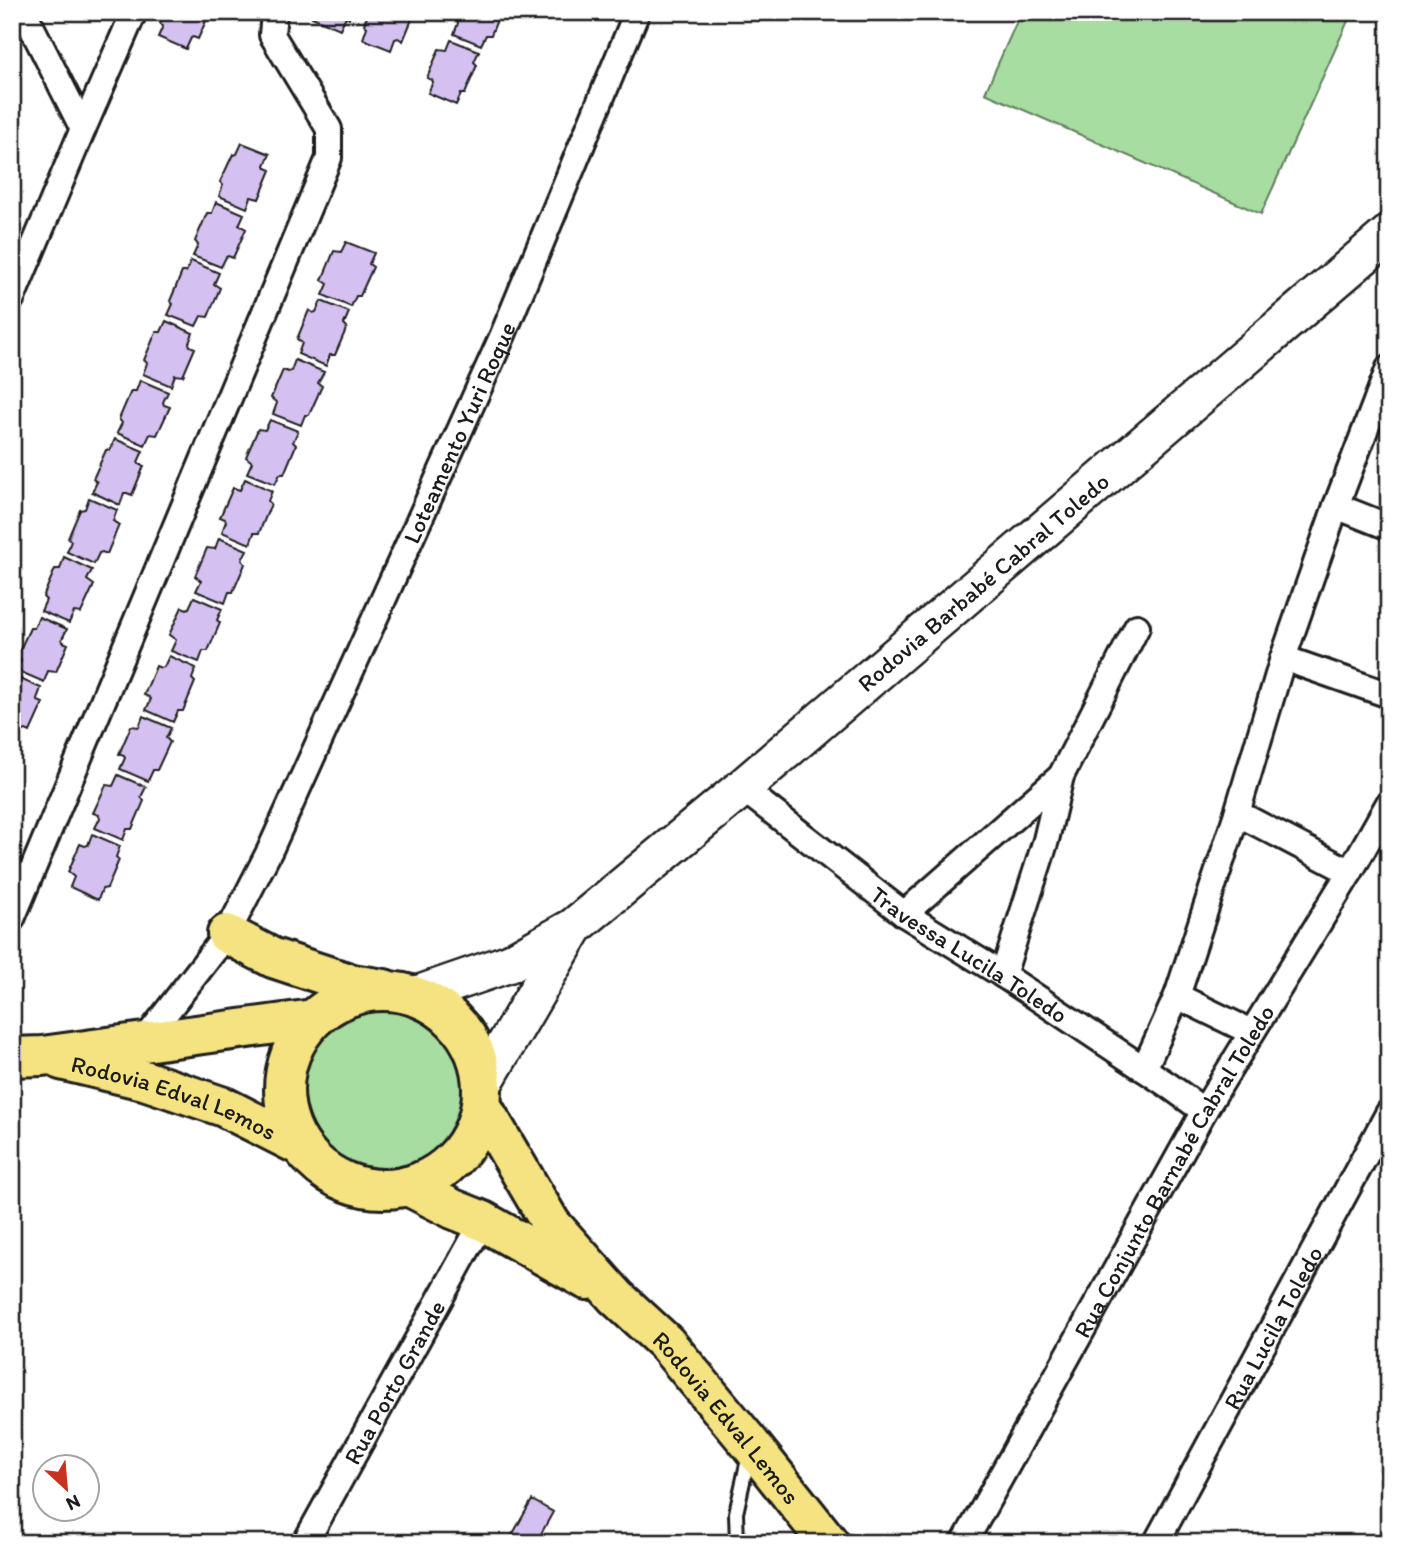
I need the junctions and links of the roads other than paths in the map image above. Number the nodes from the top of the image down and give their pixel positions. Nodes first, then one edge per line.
1 (24, 12) edge
2 (134, 12) edge
3 (274, 12) edge
4 (637, 12) edge
5 (83, 129) junction
6 (1389, 234) edge
7 (12, 298) edge
8 (1389, 368) edge
9 (1336, 506) junction
10 (1389, 527) edge
11 (1137, 627) dead end
12 (1283, 658) junction
13 (1389, 695) edge
14 (1061, 776) junction
15 (742, 788) junction
16 (1389, 803) edge
17 (1237, 814) junction
18 (1350, 872) junction
19 (904, 914) junction
20 (12, 919) edge
21 (574, 927) junction
22 (227, 934) junction
23 (273, 958) junction
24 (1003, 975) junction
25 (403, 992) junction
26 (1177, 996) junction
27 (317, 1015) junction
28 (1251, 1032) junction
29 (144, 1041) junction
30 (27, 1056) edge
31 (1144, 1069) junction
32 (483, 1095) junction
33 (1204, 1111) junction
34 (1389, 1112) edge
35 (301, 1146) junction
36 (408, 1186) junction
37 (482, 1221) junction
38 (616, 1297) junction
39 (751, 1445) junction
40 (305, 1543) edge
41 (737, 1543) edge
42 (829, 1543) edge
43 (964, 1543) edge
44 (1156, 1543) edge

1 - 5 street
2 - 5 street
3 - 20 street
4 - 22 street, Loteamento Yuri Roque
5 - 7 street
6 - 15 street, Rodovia Barbabé Cabral Toledo
8 - 9 street
9 - 10 street
9 - 12 street
11 - 14 street
12 - 13 street
12 - 17 street
14 - 19 street
14 - 24 street
15 - 19 street, Travessa Lucila Toledo
15 - 21 street, Rodovia Barbabé Cabral Toledo
16 - 18 street, Rua Conjunto Barnabé Cabral Toledo
17 - 18 street
17 - 26 street
18 - 28 street, Rua Conjunto Barnabé Cabral Toledo
19 - 24 street, Travessa Lucila Toledo
21 - 25 street, Rodovia Barbabé Cabral Toledo
21 - 32 street, Rodovia Barbabé Cabral Toledo
22 - 23 main road
22 - 29 street, Loteamento Yuri Roque
23 - 25 main road
23 - 27 main road
24 - 31 street, Travessa Lucila Toledo
25 - 27 main road
25 - 32 main road
26 - 28 street
26 - 31 street
27 - 29 main road, Rodovia Edval Lemos
27 - 35 main road
28 - 33 street, Rua Conjunto Barnabé Cabral Toledo
29 - 30 main road, Rodovia Edval Lemos
30 - 35 main road, Rodovia Edval Lemos
31 - 33 street, Travessa Lucila Toledo
32 - 36 main road
32 - 38 main road, Rodovia Edval Lemos
33 - 43 street, Rua Conjunto Barnabé Cabral Toledo
34 - 44 street, Rua Lucila Toledo
35 - 36 main road
36 - 37 main road, Rodovia Edval Lemos
37 - 38 main road, Rodovia Edval Lemos
37 - 40 street, Rua Porto Grande
38 - 39 main road, Rodovia Edval Lemos
39 - 41 lane
39 - 42 main road, Rodovia Edval Lemos

